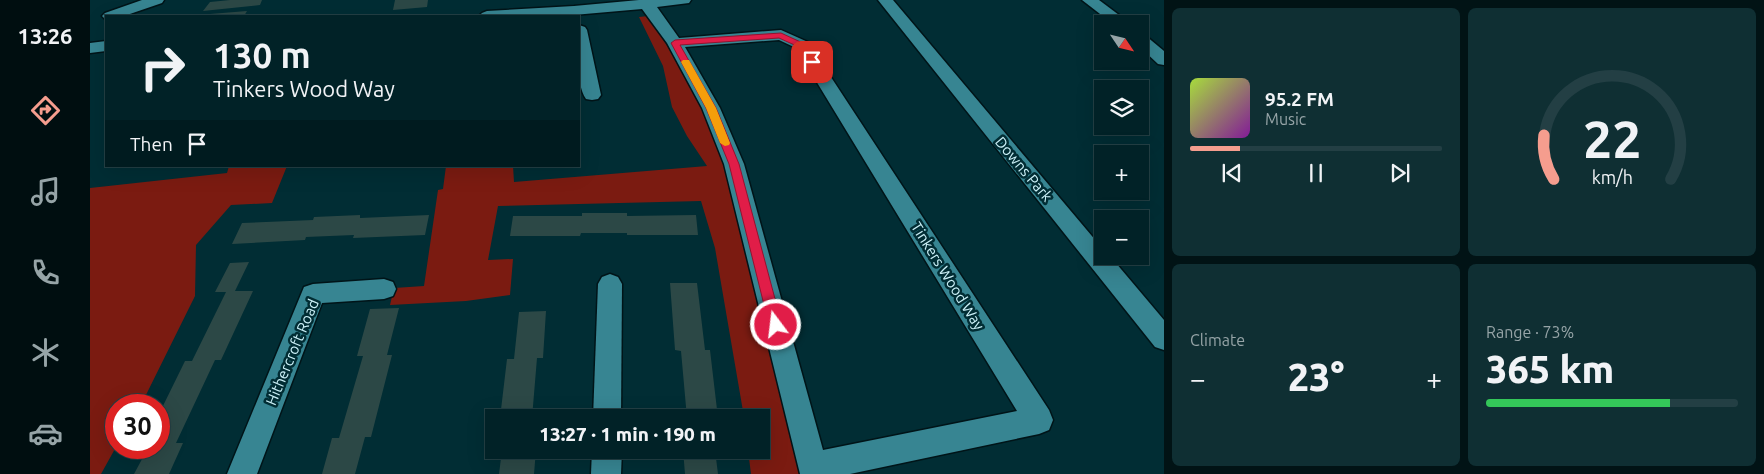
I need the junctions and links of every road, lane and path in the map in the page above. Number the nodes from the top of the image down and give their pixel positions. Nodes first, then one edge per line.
1 (157, 0) edge
2 (684, 0) edge
3 (884, 0) edge
4 (1089, 0) edge
5 (646, 3) junction
6 (575, 13) edge
7 (114, 15) edge
8 (516, 15) edge
9 (1110, 15) edge
10 (580, 35) edge
11 (675, 43) junction
12 (105, 46) edge
13 (1149, 46) edge
14 (90, 48) edge
15 (1164, 60) edge
16 (592, 95) dead end
17 (610, 284) dead end
18 (384, 289) dead end
19 (1164, 339) edge
20 (607, 409) edge
21 (607, 459) edge
22 (814, 471) edge
23 (242, 474) edge
24 (606, 474) edge

1 - 7 street
2 - 5 street
3 - 19 street, Downs Park
4 - 9 street
5 - 6 street
5 - 11 street
6 - 8 street
10 - 16 street
11 - 22 street
11 - 22 street, Tinkers Wood Way
12 - 14 street
13 - 15 street
17 - 20 street
18 - 23 street, Hithercroft Road
21 - 24 street

